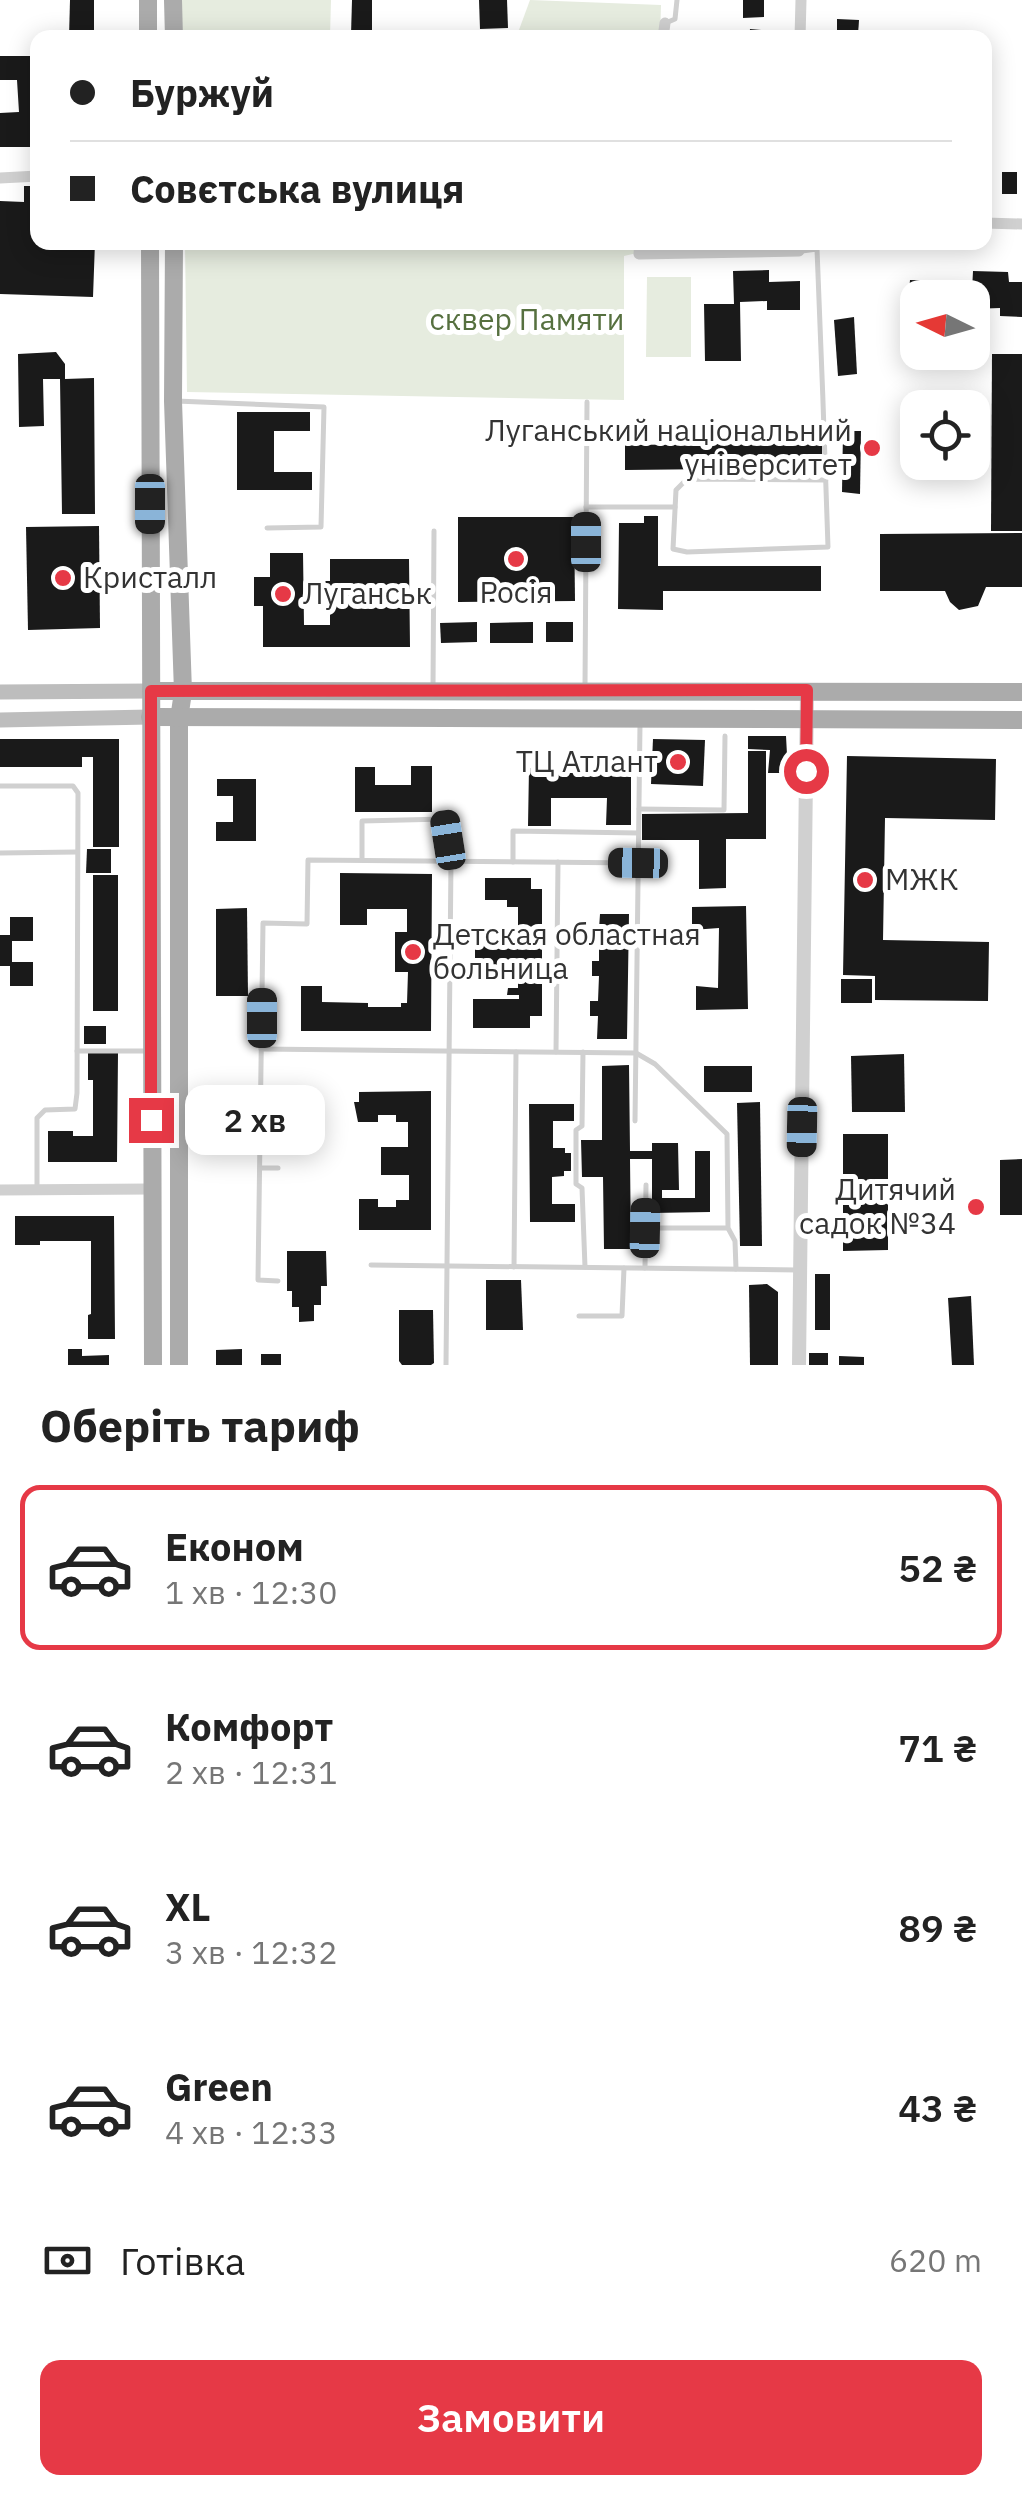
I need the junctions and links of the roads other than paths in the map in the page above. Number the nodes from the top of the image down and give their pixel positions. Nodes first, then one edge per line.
1 (148, 0) edge
2 (173, 0) edge
3 (677, 0) edge
4 (801, 0) edge
5 (665, 23) joint
6 (148, 30) edge
7 (174, 30) edge
8 (664, 30) edge
9 (800, 30) edge
10 (30, 176) edge
11 (0, 178) edge
12 (992, 223) edge
13 (1022, 224) edge
14 (150, 250) edge
15 (174, 250) edge
16 (639, 250) edge
17 (730, 250) edge
18 (817, 250) edge
19 (173, 401) junction
20 (587, 402) dead end
21 (826, 480) junction
22 (586, 507) junction
23 (675, 507) junction
24 (267, 528) dead end
25 (434, 531) dead end
26 (434, 690) junction
27 (585, 690) junction
28 (642, 690) junction
29 (807, 690) junction
30 (151, 691) junction
31 (0, 692) edge
32 (182, 692) junction
33 (1022, 692) edge
34 (150, 718) junction
35 (640, 718) junction
36 (806, 718) junction
37 (180, 719) junction
38 (0, 720) edge
39 (1022, 720) edge
40 (724, 736) dead end
41 (0, 786) edge
42 (639, 810) junction
43 (638, 833) junction
44 (0, 852) edge
45 (78, 852) junction
46 (362, 860) junction
47 (452, 861) junction
48 (513, 862) junction
49 (558, 862) junction
50 (638, 863) junction
51 (261, 1049) junction
52 (77, 1051) junction
53 (151, 1051) junction
54 (449, 1051) junction
55 (516, 1052) junction
56 (556, 1052) junction
57 (583, 1052) junction
58 (636, 1053) junction
59 (635, 1121) dead end
60 (260, 1168) junction
61 (278, 1168) dead end
62 (646, 1185) dead end
63 (0, 1190) edge
64 (36, 1190) junction
65 (151, 1190) junction
66 (645, 1228) junction
67 (728, 1228) junction
68 (371, 1265) dead end
69 (447, 1266) junction
70 (514, 1267) junction
71 (584, 1268) junction
72 (624, 1268) junction
73 (645, 1268) junction
74 (736, 1269) junction
75 (801, 1270) junction
76 (278, 1280) dead end
77 (579, 1316) dead end
78 (153, 1365) edge
79 (179, 1365) edge
80 (446, 1365) edge
81 (800, 1365) edge

1 - 6 main road
2 - 7 main road
3 - 5 lane
4 - 9 street
5 - 8 street
10 - 11 street
12 - 13 street
14 - 30 main road
15 - 19 main road
16 - 17 street
18 - 21 lane
19 - 24 lane
19 - 32 main road
20 - 22 lane
21 - 23 lane
21 - 23 lane
22 - 23 lane
22 - 27 lane
25 - 26 lane
26 - 27 main road
26 - 32 main road
27 - 28 main road
28 - 29 main road
28 - 35 lane
29 - 33 main road
29 - 36 street
30 - 31 main road
30 - 32 main road
30 - 34 main road
32 - 37 main road
34 - 37 main road
34 - 38 main road
34 - 53 main road
35 - 36 main road
35 - 37 main road
35 - 42 lane
36 - 39 main road
36 - 75 street
37 - 79 main road
40 - 42 lane
41 - 45 lane
42 - 43 lane
43 - 48 lane
43 - 50 lane
44 - 45 lane
45 - 52 lane
46 - 47 lane
46 - 47 lane
46 - 51 lane
47 - 48 lane
47 - 54 lane
48 - 49 lane
49 - 50 lane
49 - 56 lane
50 - 58 lane
51 - 54 lane
51 - 60 lane
52 - 53 lane
52 - 64 lane
53 - 65 main road
54 - 55 lane
54 - 69 lane
55 - 56 lane
55 - 70 lane
56 - 57 lane
57 - 58 lane
57 - 71 lane
58 - 59 lane
58 - 67 lane
60 - 61 lane
60 - 76 lane
62 - 66 lane
63 - 64 street
64 - 65 street
65 - 78 main road
66 - 67 lane
66 - 73 lane
67 - 74 lane
68 - 69 lane
69 - 70 lane
69 - 80 lane
70 - 71 lane
71 - 72 lane
72 - 73 lane
72 - 77 lane
73 - 74 lane
74 - 75 lane
75 - 81 street

